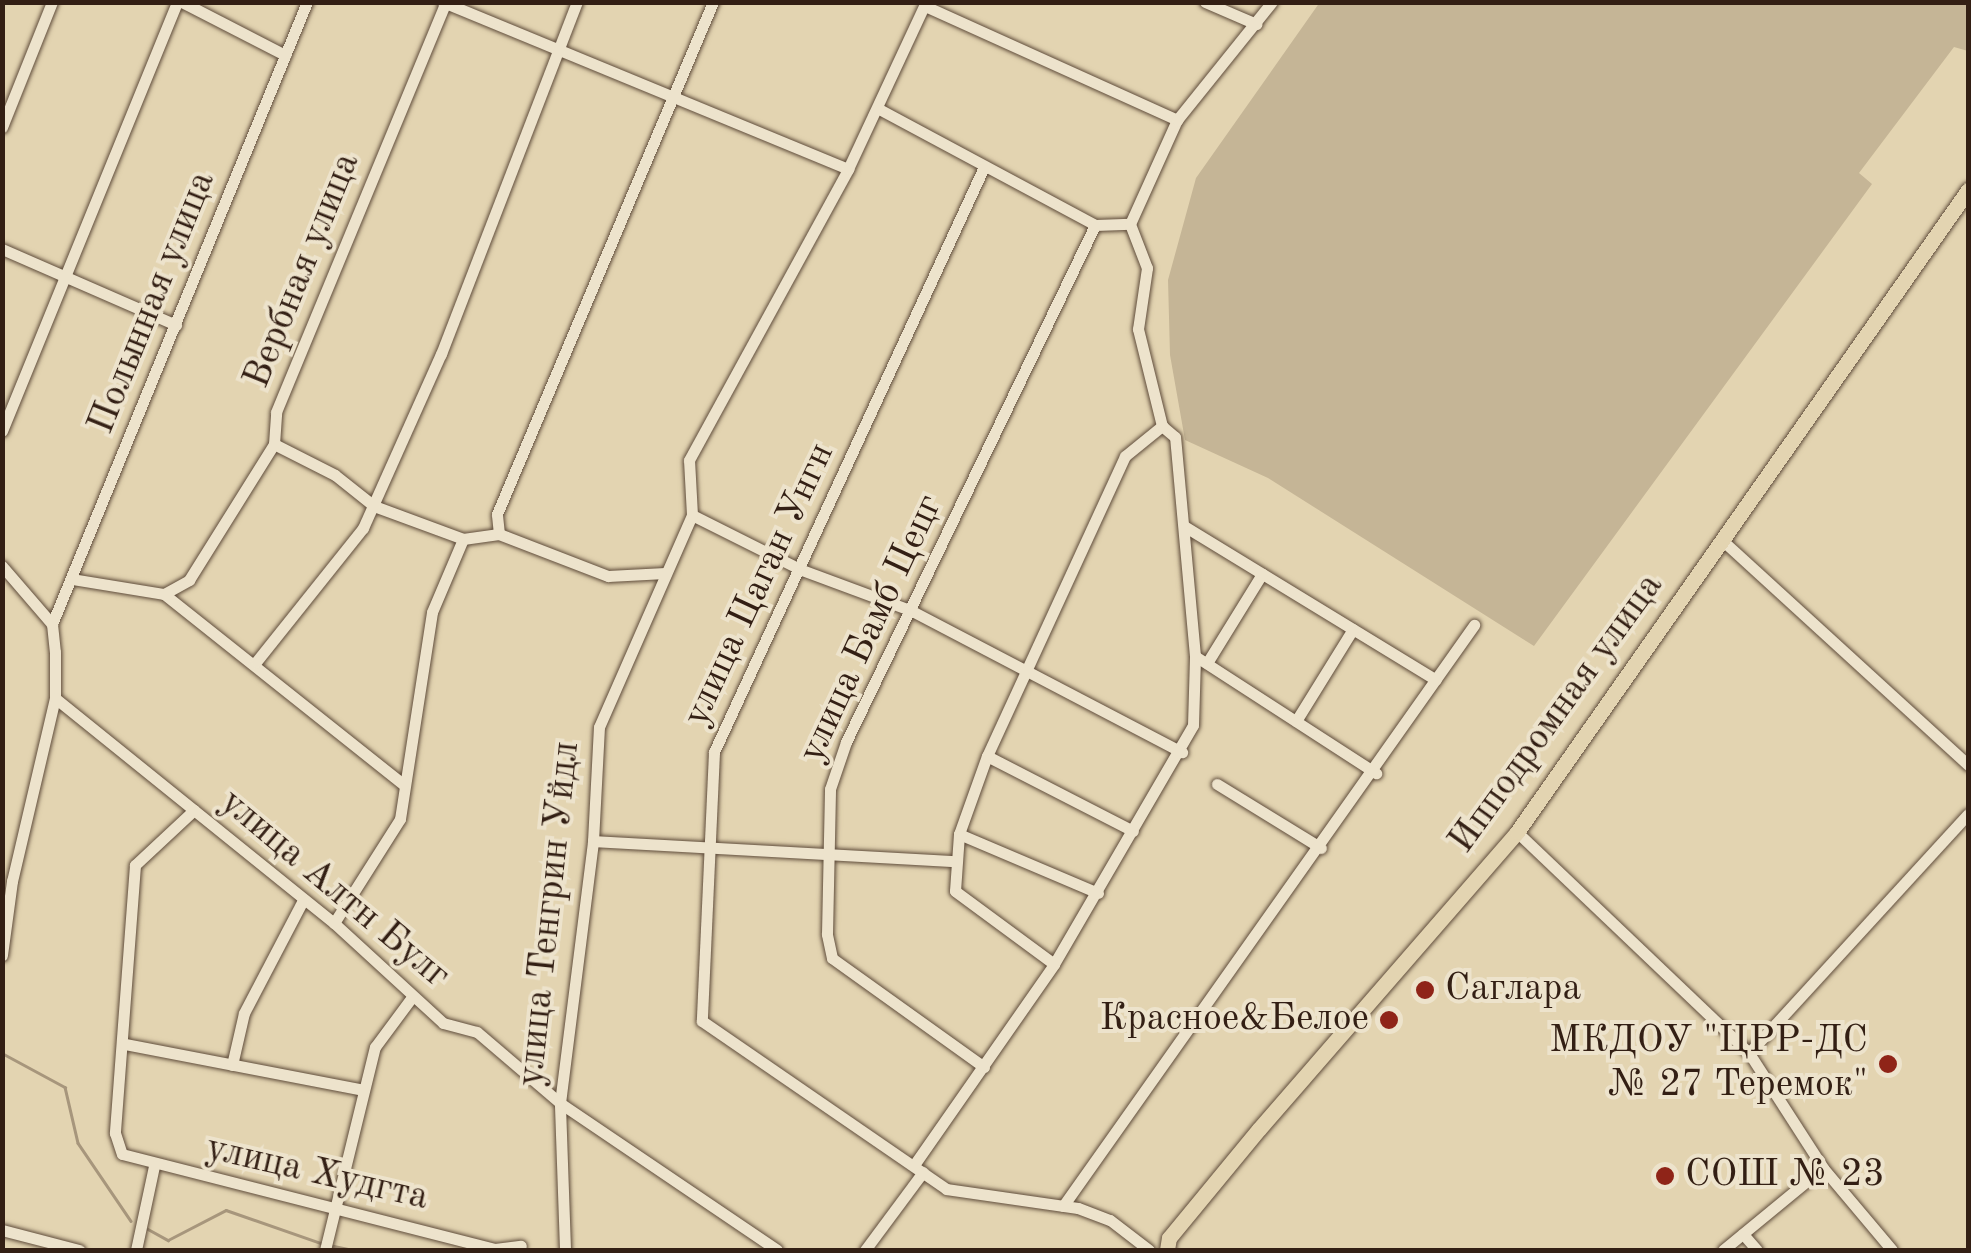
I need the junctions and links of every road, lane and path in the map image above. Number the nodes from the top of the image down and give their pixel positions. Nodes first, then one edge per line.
1 (52, 2) edge
2 (180, 2) edge
3 (307, 2) edge
4 (577, 2) edge
5 (712, 2) edge
6 (1205, 2) edge
7 (1272, 2) edge
8 (445, 3) edge
9 (925, 4) edge
10 (1256, 24) junction
11 (556, 50) junction
12 (286, 55) junction
13 (674, 96) junction
14 (880, 109) junction
15 (1177, 120) junction
16 (2, 127) edge
17 (984, 168) junction
18 (848, 170) junction
19 (1968, 190) edge
20 (1130, 224) junction
21 (1095, 225) junction
22 (2, 249) edge
23 (66, 277) junction
24 (176, 326) junction
25 (1162, 426) junction
26 (2, 431) edge
27 (274, 444) junction
28 (374, 506) junction
29 (692, 516) junction
30 (1184, 526) junction
31 (499, 534) junction
32 (464, 540) junction
33 (1723, 541) junction
34 (2, 566) edge
35 (802, 570) junction
36 (665, 573) junction
37 (1262, 574) junction
38 (72, 579) junction
39 (164, 594) junction
40 (912, 610) junction
41 (52, 624) junction
42 (1474, 625) dead end
43 (1354, 630) junction
44 (1195, 656) junction
45 (256, 662) junction
46 (1206, 663) junction
47 (1027, 670) junction
48 (1436, 680) junction
49 (55, 698) junction
50 (1296, 721) junction
51 (1182, 752) junction
52 (986, 756) junction
53 (1968, 765) edge
54 (1376, 773) junction
55 (403, 784) junction
56 (1218, 784) dead end
57 (194, 810) junction
58 (1968, 814) edge
59 (1133, 831) junction
60 (1518, 832) junction
61 (959, 834) junction
62 (593, 841) junction
63 (707, 847) junction
64 (1321, 848) junction
65 (830, 856) junction
66 (954, 861) junction
67 (1098, 893) junction
68 (303, 900) junction
69 (334, 922) junction
70 (2, 955) edge
71 (1054, 964) junction
72 (412, 997) junction
73 (125, 1044) junction
74 (1749, 1053) junction
75 (232, 1065) junction
76 (984, 1066) junction
77 (363, 1090) junction
78 (560, 1103) junction
79 (154, 1166) junction
80 (1823, 1168) junction
81 (918, 1169) junction
82 (336, 1205) junction
83 (1064, 1206) junction
84 (2, 1230) edge
85 (1743, 1234) junction
86 (521, 1246) dead end
87 (70, 1249) edge
88 (565, 1249) edge
89 (136, 1250) edge
90 (325, 1250) edge
91 (778, 1250) edge
92 (866, 1250) edge
93 (1149, 1250) edge
94 (1167, 1250) edge
95 (1722, 1250) edge
96 (1757, 1250) edge
97 (1892, 1250) edge

1 - 16 street
2 - 12 street
2 - 23 street
3 - 12 street, Полынная улица
4 - 11 street
5 - 13 street
6 - 10 street
7 - 10 street
8 - 11 street
8 - 27 street, Вербная улица
9 - 14 street, улица Тенгрин Уйдл
9 - 15 street
10 - 15 street
11 - 13 street
11 - 28 street
12 - 24 street, Полынная улица
13 - 18 street
13 - 31 street
14 - 17 street
14 - 18 street, улица Тенгрин Уйдл
15 - 20 street
17 - 21 street
17 - 35 street, улица Цаган Унгн
18 - 29 street, улица Тенгрин Уйдл
19 - 33 main road, Ипподромная улица
20 - 21 street
20 - 25 street
21 - 40 street, улица Бамб Цецг
22 - 23 street
23 - 24 street
23 - 26 street
24 - 38 street, Полынная улица
25 - 30 street
25 - 47 street
27 - 28 street
27 - 39 street, Вербная улица
28 - 32 street
28 - 45 street
29 - 35 street
29 - 36 street, улица Тенгрин Уйдл
30 - 37 street
30 - 44 street
31 - 32 street
31 - 36 street
32 - 55 street
33 - 53 street
33 - 60 main road, Ипподромная улица
34 - 41 street
35 - 40 street
35 - 63 street, улица Цаган Унгн
36 - 62 street, улица Тенгрин Уйдл
37 - 43 street
37 - 46 street
38 - 39 street
38 - 41 street, Полынная улица
39 - 45 street
40 - 47 street
40 - 65 street, улица Бамб Цецг
41 - 49 street
42 - 48 street
43 - 48 street
43 - 50 street
44 - 46 street
44 - 51 street
45 - 55 street
46 - 50 street
47 - 51 street
47 - 52 street
48 - 54 street
49 - 57 street, улица Алтн Булг
49 - 70 street
50 - 54 street
51 - 59 street
52 - 59 street
52 - 61 street
54 - 64 street
55 - 69 street
56 - 64 street
57 - 68 street, улица Алтн Булг
57 - 73 street
58 - 74 street
59 - 67 street
60 - 74 street
60 - 94 main road, Ипподромная улица
61 - 66 street
61 - 67 street
62 - 63 street
62 - 78 street, улица Тенгрин Уйдл
63 - 65 street
63 - 81 street, улица Цаган Унгн
64 - 83 street
65 - 66 street
65 - 76 street, улица Бамб Цецг
66 - 71 street
67 - 71 street
68 - 69 street, улица Алтн Булг
68 - 75 street
69 - 72 street, улица Алтн Булг
71 - 76 street
72 - 77 street
72 - 78 street, улица Алтн Булг
73 - 75 street
73 - 79 street, улица Худгта
74 - 80 street
75 - 77 street
76 - 81 street
77 - 82 street
78 - 88 street, улица Тенгрин Уйдл
78 - 91 street, улица Алтн Булг
79 - 82 street, улица Худгта
79 - 89 street
80 - 85 street
80 - 97 street
81 - 83 street, улица Цаган Унгн
81 - 92 street
82 - 86 street, улица Худгта
82 - 90 street
83 - 93 street, улица Цаган Унгн
84 - 87 street
85 - 95 street
85 - 96 street

